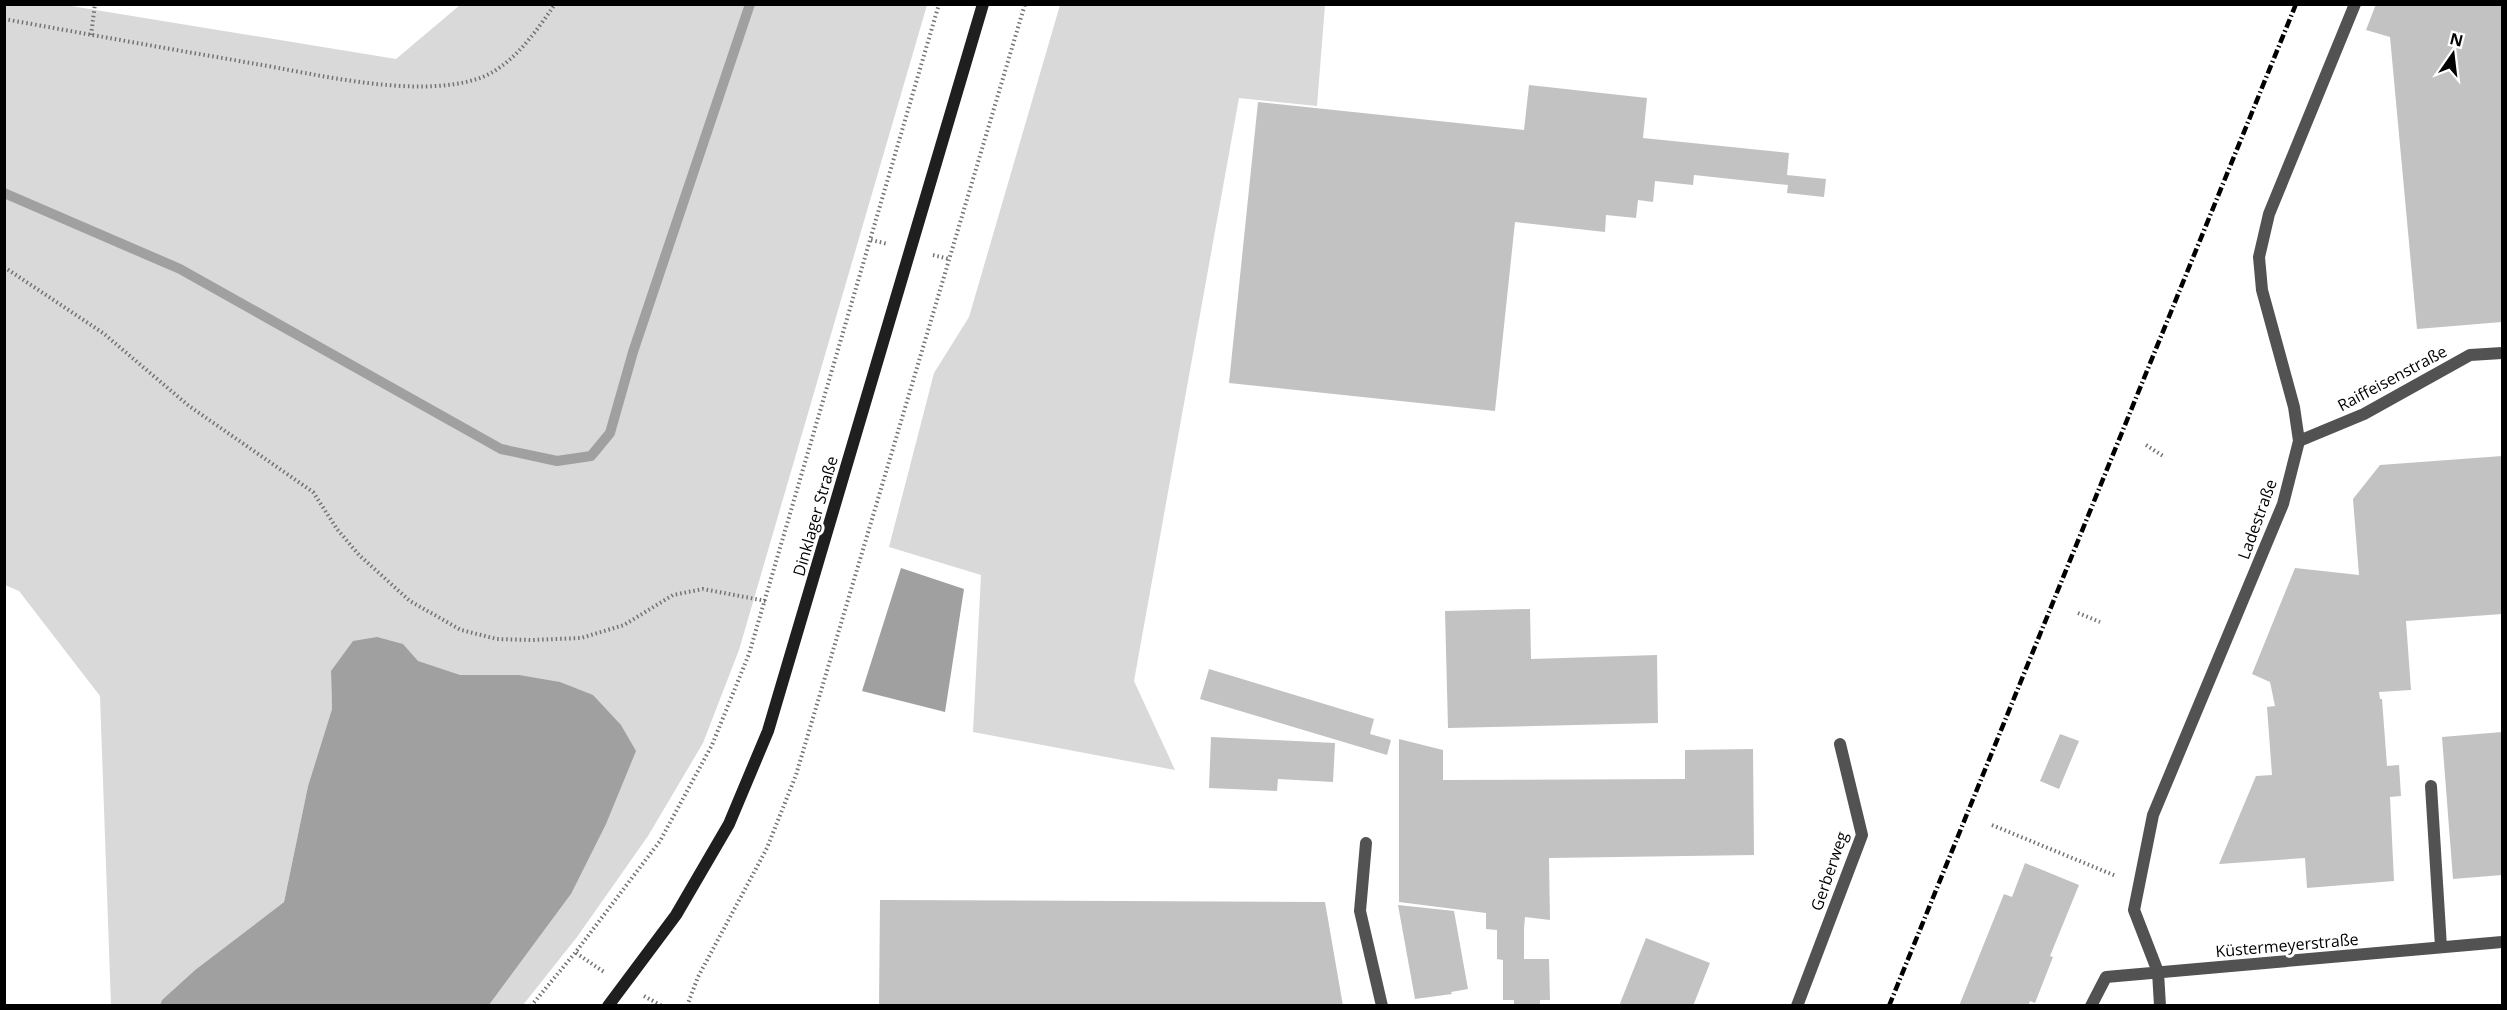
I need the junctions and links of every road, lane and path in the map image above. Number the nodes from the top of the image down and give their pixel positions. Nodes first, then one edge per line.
1 (95, 4) edge
2 (555, 4) edge
3 (939, 4) edge
4 (983, 4) edge
5 (1025, 4) edge
6 (2355, 4) edge
7 (4, 19) edge
8 (91, 35) junction
9 (4, 267) edge
10 (2502, 353) edge
11 (2298, 441) junction
12 (2146, 445) dead end
13 (2163, 456) dead end
14 (766, 601) junction
15 (2078, 613) dead end
16 (2100, 621) dead end
17 (1839, 744) dead end
18 (2431, 786) dead end
19 (1992, 825) dead end
20 (1365, 843) dead end
21 (2139, 885) junction
22 (2502, 942) edge
23 (2441, 947) junction
24 (2158, 972) junction
25 (531, 1005) edge
26 (608, 1005) edge
27 (687, 1005) edge
28 (1382, 1005) edge
29 (1797, 1005) edge
30 (2091, 1005) edge
31 (2160, 1005) edge

1 - 8 path
2 - 8 path
3 - 14 path
4 - 26 main road, Dinklager Straße
5 - 27 path
6 - 11 street, Ladestraße
7 - 8 path
9 - 14 path
10 - 11 street, Raiffeisenstraße
11 - 21 street, Ladestraße
12 - 13 path
14 - 25 path
15 - 16 path
17 - 29 street, Gerberweg
18 - 23 street
19 - 21 path
20 - 28 street
21 - 24 street, Ladestraße
22 - 23 street, Küstermeyerstraße
23 - 24 street, Küstermeyerstraße
24 - 30 street, Küstermeyerstraße
24 - 31 street, Ladestraße

